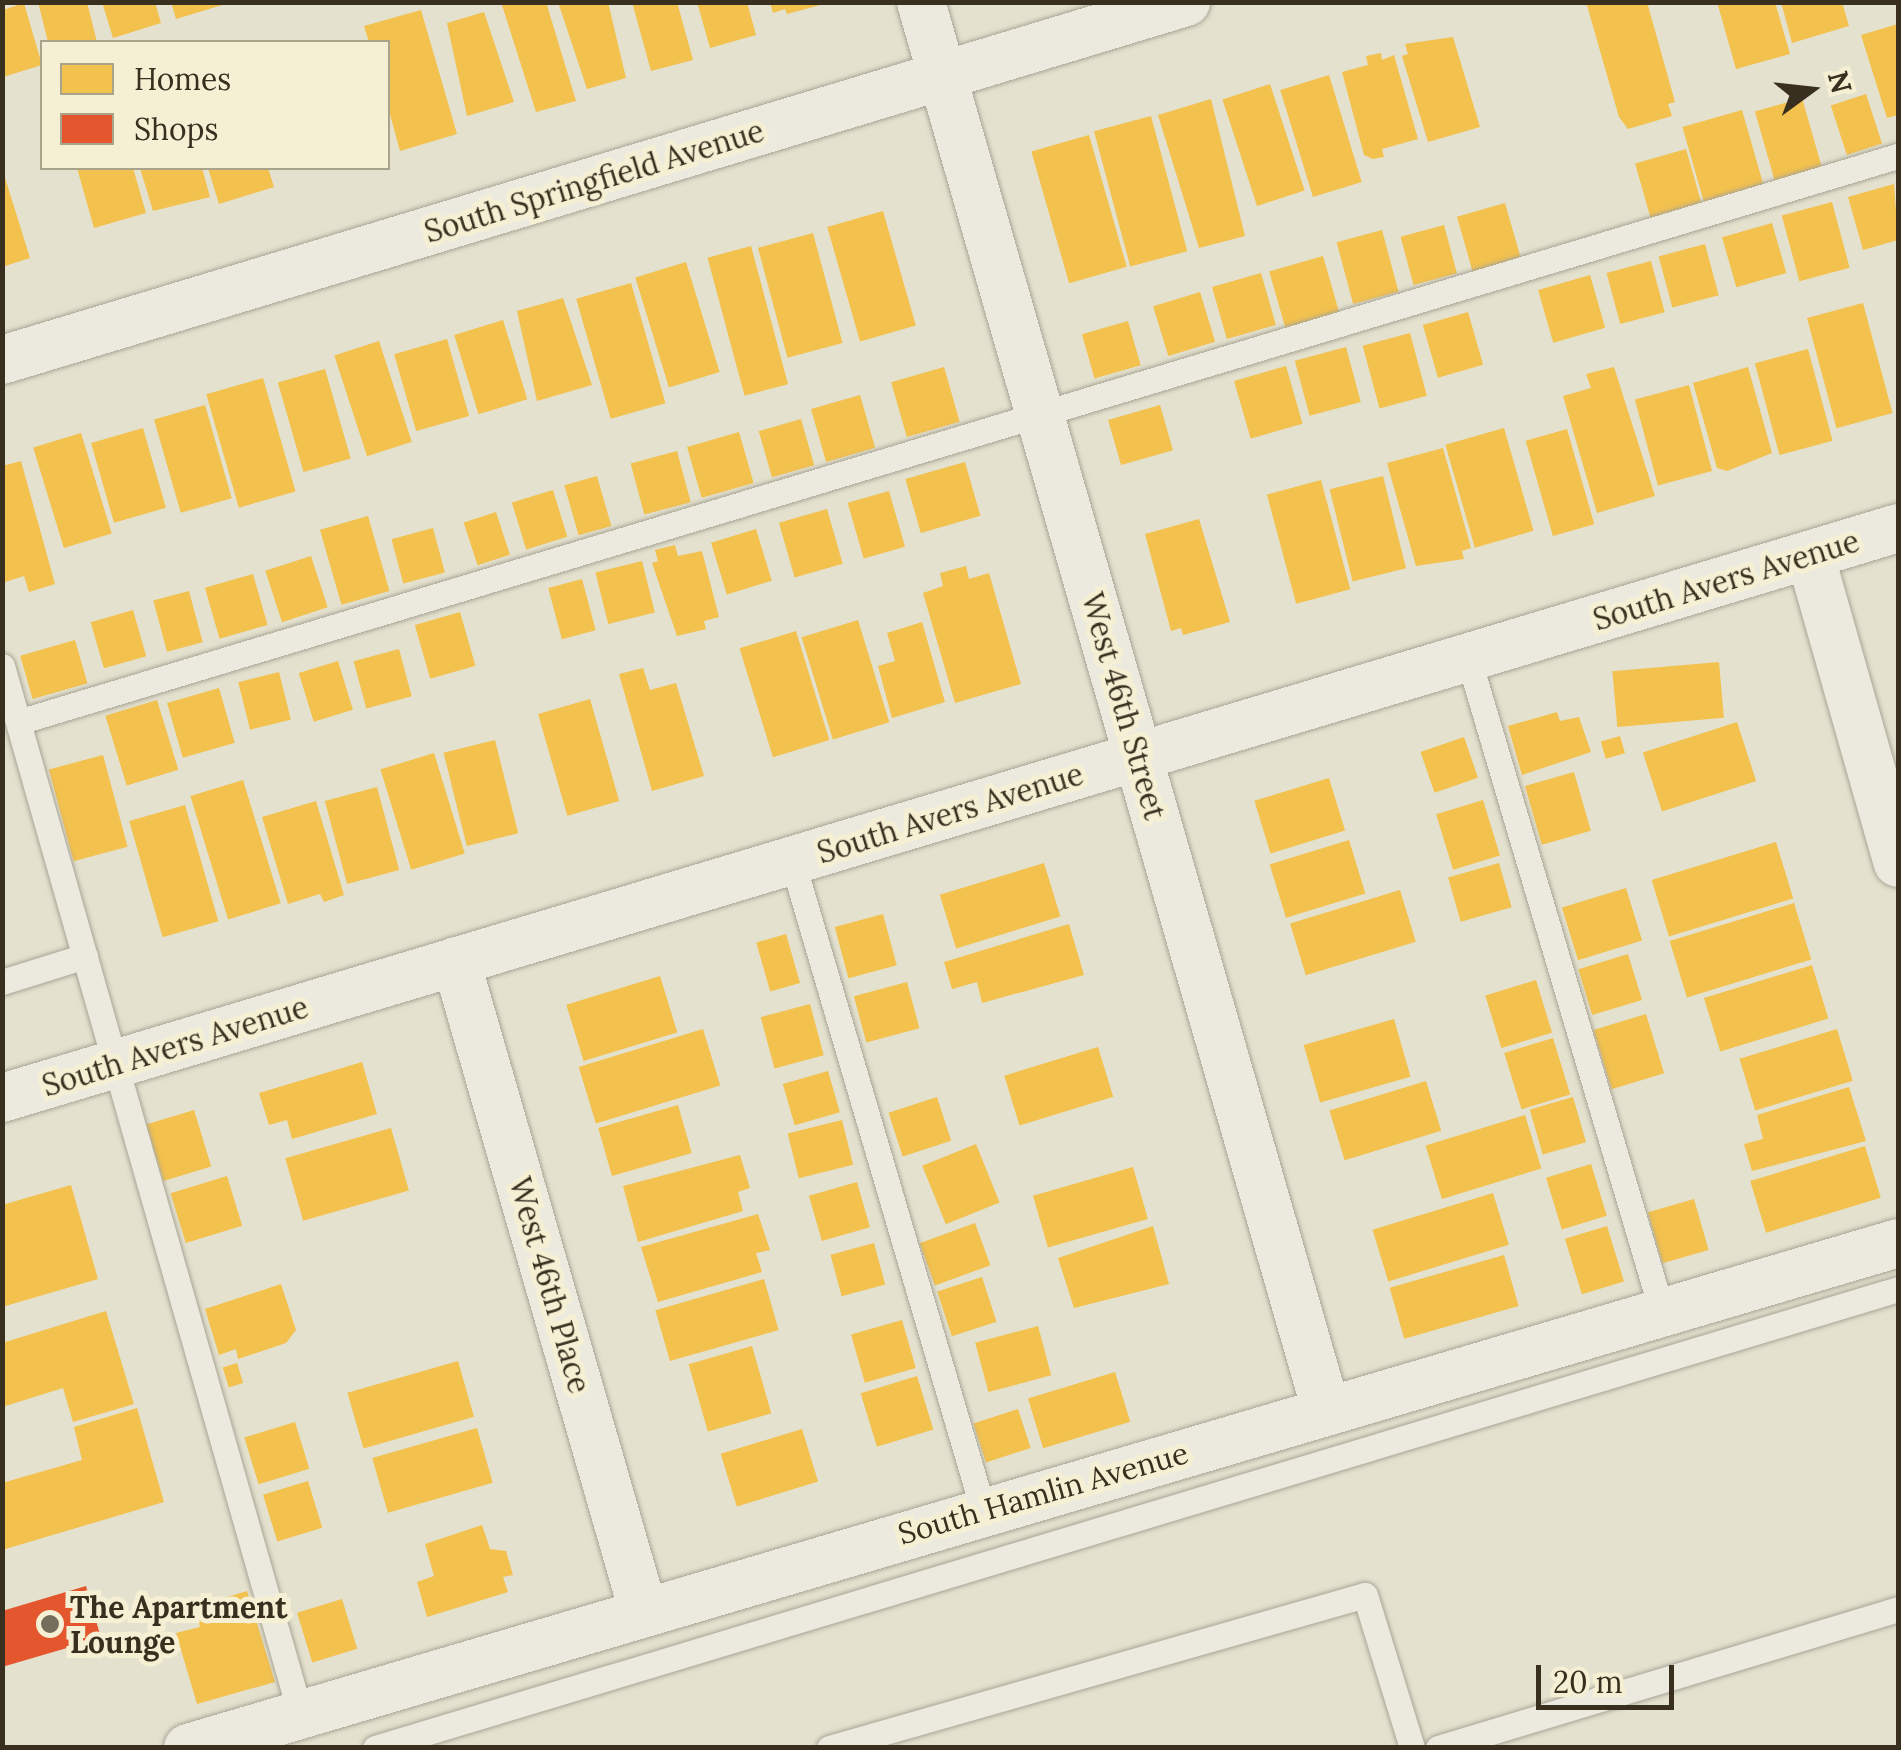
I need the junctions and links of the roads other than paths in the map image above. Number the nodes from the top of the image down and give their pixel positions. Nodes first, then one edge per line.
1 (921, 2) edge
2 (1186, 2) edge
3 (942, 76) junction
4 (1898, 156) edge
5 (2, 360) edge
6 (1040, 414) junction
7 (1898, 528) edge
8 (1810, 555) junction
9 (1468, 657) junction
10 (2, 666) edge
11 (18, 722) junction
12 (1138, 756) junction
13 (792, 860) junction
14 (1898, 863) edge
15 (85, 956) junction
16 (456, 961) junction
17 (2, 982) edge
18 (116, 1064) junction
19 (2, 1098) edge
20 (1898, 1244) edge
21 (1898, 1289) edge
22 (1662, 1312) junction
23 (1326, 1410) junction
24 (984, 1510) junction
25 (643, 1610) junction
26 (1898, 1610) edge
27 (300, 1713) junction
28 (188, 1748) edge
29 (374, 1748) edge
30 (830, 1748) edge
31 (1412, 1748) edge
32 (1438, 1748) edge

1 - 3 street, West 46th Street
2 - 3 street, South Springfield Avenue
3 - 5 street, South Springfield Avenue
3 - 6 street, West 46th Street
4 - 6 lane
6 - 11 lane
6 - 12 street, West 46th Street
7 - 8 street, South Avers Avenue
8 - 9 street, South Avers Avenue
8 - 14 street
9 - 12 street, South Avers Avenue
9 - 22 lane
10 - 11 lane
11 - 15 lane
12 - 13 street, South Avers Avenue
12 - 23 street, West 46th Street
13 - 16 street, South Avers Avenue
13 - 24 lane
15 - 17 lane
15 - 18 lane
16 - 18 street, South Avers Avenue
16 - 25 street, West 46th Place
18 - 19 street, South Avers Avenue
18 - 27 lane
20 - 22 street, South Hamlin Avenue
21 - 29 lane
22 - 23 street, South Hamlin Avenue
23 - 24 street, South Hamlin Avenue
24 - 25 street, South Hamlin Avenue
25 - 27 street, South Hamlin Avenue
26 - 32 lane
27 - 28 street, South Hamlin Avenue
30 - 31 lane

